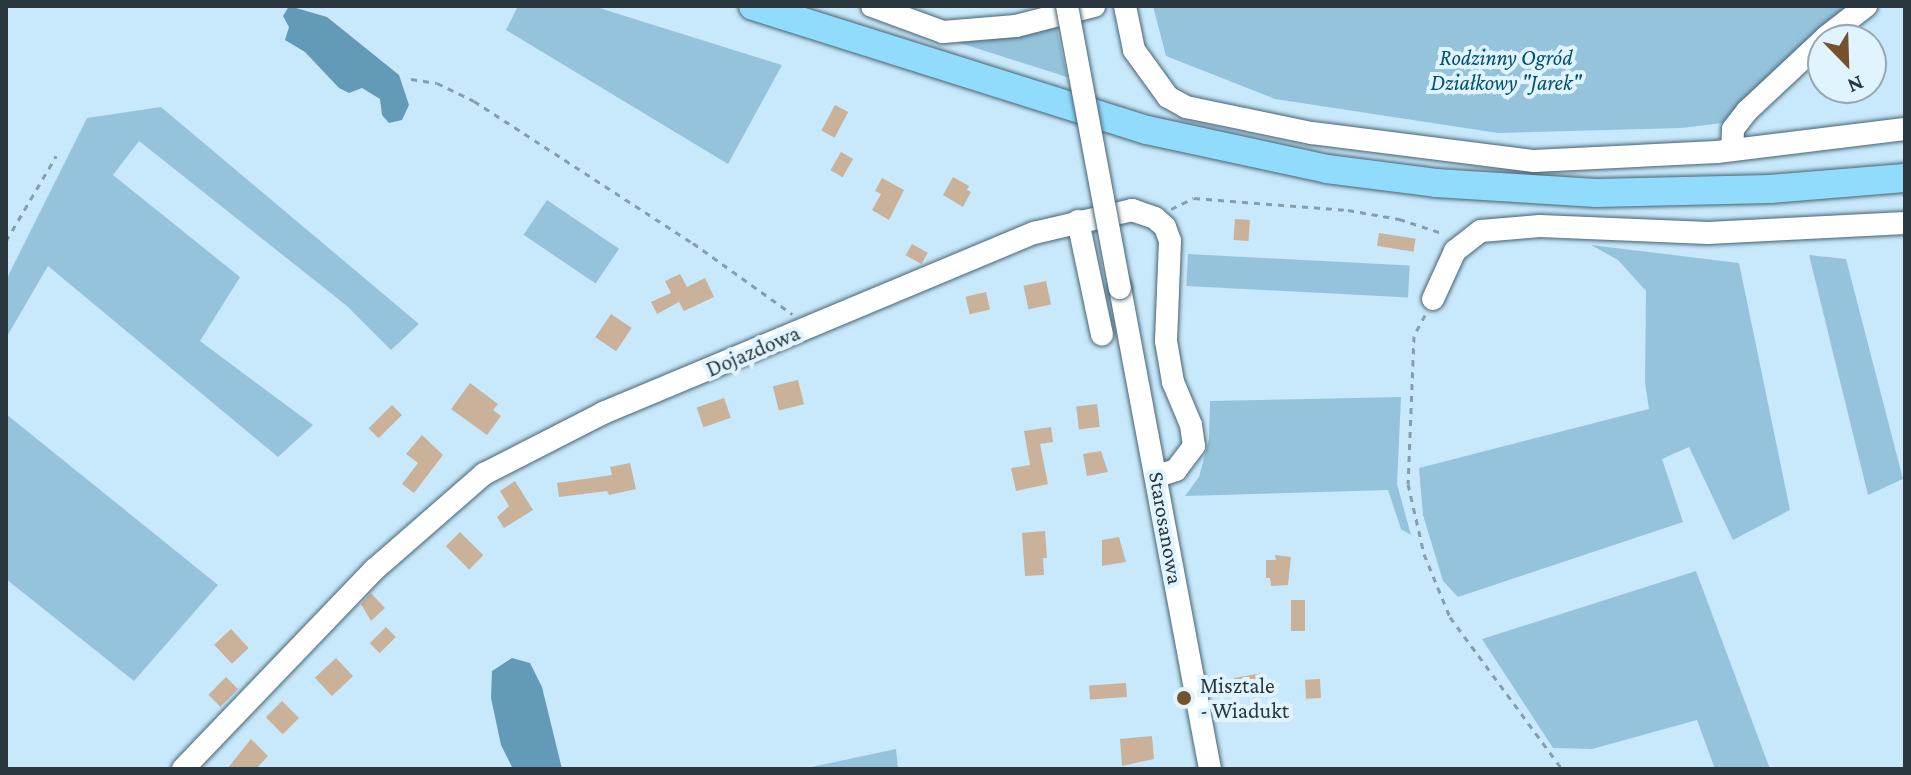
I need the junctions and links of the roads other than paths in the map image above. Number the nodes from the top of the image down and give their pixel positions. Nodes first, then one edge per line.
1 (753, 6) edge
2 (872, 6) edge
3 (1067, 6) edge
4 (1094, 6) edge
5 (1125, 6) edge
6 (1866, 6) edge
7 (1905, 129) edge
8 (1732, 150) junction
9 (1905, 178) edge
10 (1078, 221) junction
11 (1905, 223) edge
12 (1433, 299) road end
13 (1102, 335) dead end
14 (1157, 476) junction
15 (183, 769) edge
16 (1210, 769) edge

1 - 9 main road
2 - 4 street
3 - 14 street, Starosanowa, bridge
5 - 8 street
6 - 8 street
7 - 8 street
10 - 13 street
10 - 14 street, Dojazdowa
10 - 15 street, Dojazdowa
11 - 12 street
14 - 16 street, Starosanowa

